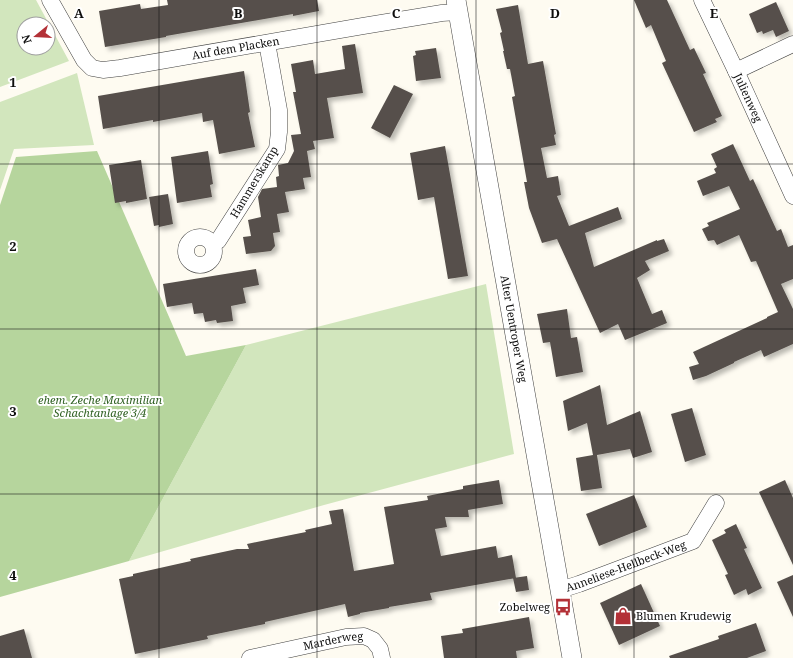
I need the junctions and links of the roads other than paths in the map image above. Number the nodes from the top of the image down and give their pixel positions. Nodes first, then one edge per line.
1 (50, 0) edge
2 (702, 0) edge
3 (457, 6) edge
4 (267, 43) junction
5 (793, 44) edge
6 (736, 71) junction
7 (793, 196) edge
8 (212, 243) dead end
9 (716, 503) dead end
10 (560, 590) junction
11 (250, 658) edge
12 (382, 658) edge
13 (572, 658) edge

1 - 4 street, Auf dem Placken
2 - 6 street, Julienweg
3 - 4 street, Auf dem Placken
3 - 10 street, Alter Uentroper Weg
4 - 8 street, Hammerskamp
5 - 6 street
6 - 7 street, Julienweg
9 - 10 street, Anneliese-Hellbeck-Weg
10 - 13 street, Alter Uentroper Weg
11 - 12 street, Marderweg

